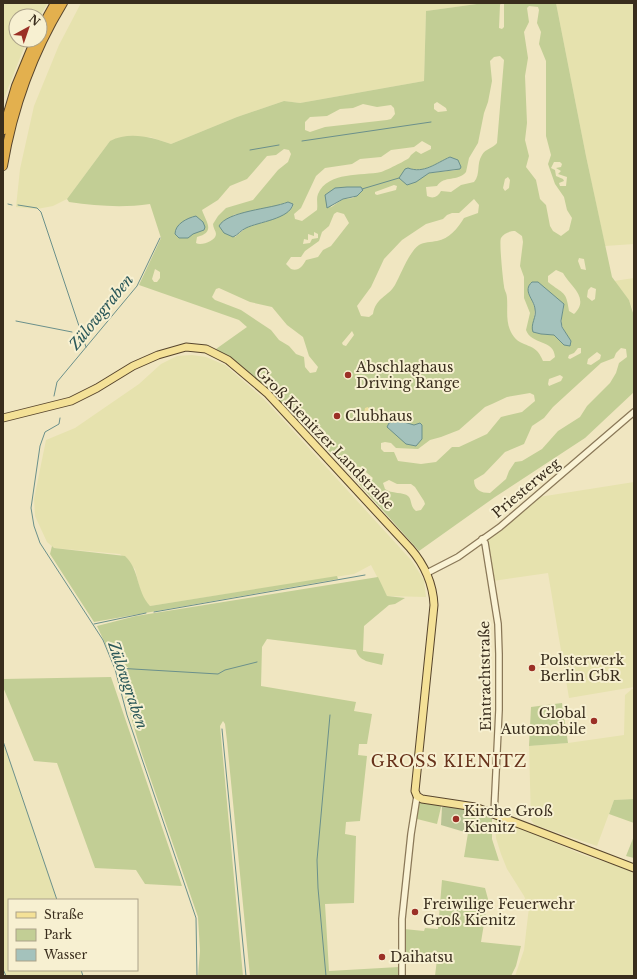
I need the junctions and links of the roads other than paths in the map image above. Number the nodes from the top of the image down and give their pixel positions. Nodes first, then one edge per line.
1 (55, 3) edge
2 (63, 3) edge
3 (48, 16) edge
4 (32, 48) edge
5 (3, 130) edge
6 (3, 166) edge
7 (634, 412) edge
8 (3, 418) edge
9 (482, 539) junction
10 (427, 573) junction
11 (417, 796) junction
12 (494, 814) junction
13 (634, 868) edge
14 (402, 976) edge

1 - 3 highway
2 - 6 highway
4 - 5 highway
7 - 9 street, Priesterweg
8 - 10 main road, Groß Kienitzer Landstraße
9 - 10 street, Priesterweg
9 - 12 street, Eintrachtstraße
10 - 11 main road, Groß Kienitzer Landstraße
11 - 12 main road
11 - 14 street
12 - 13 main road

